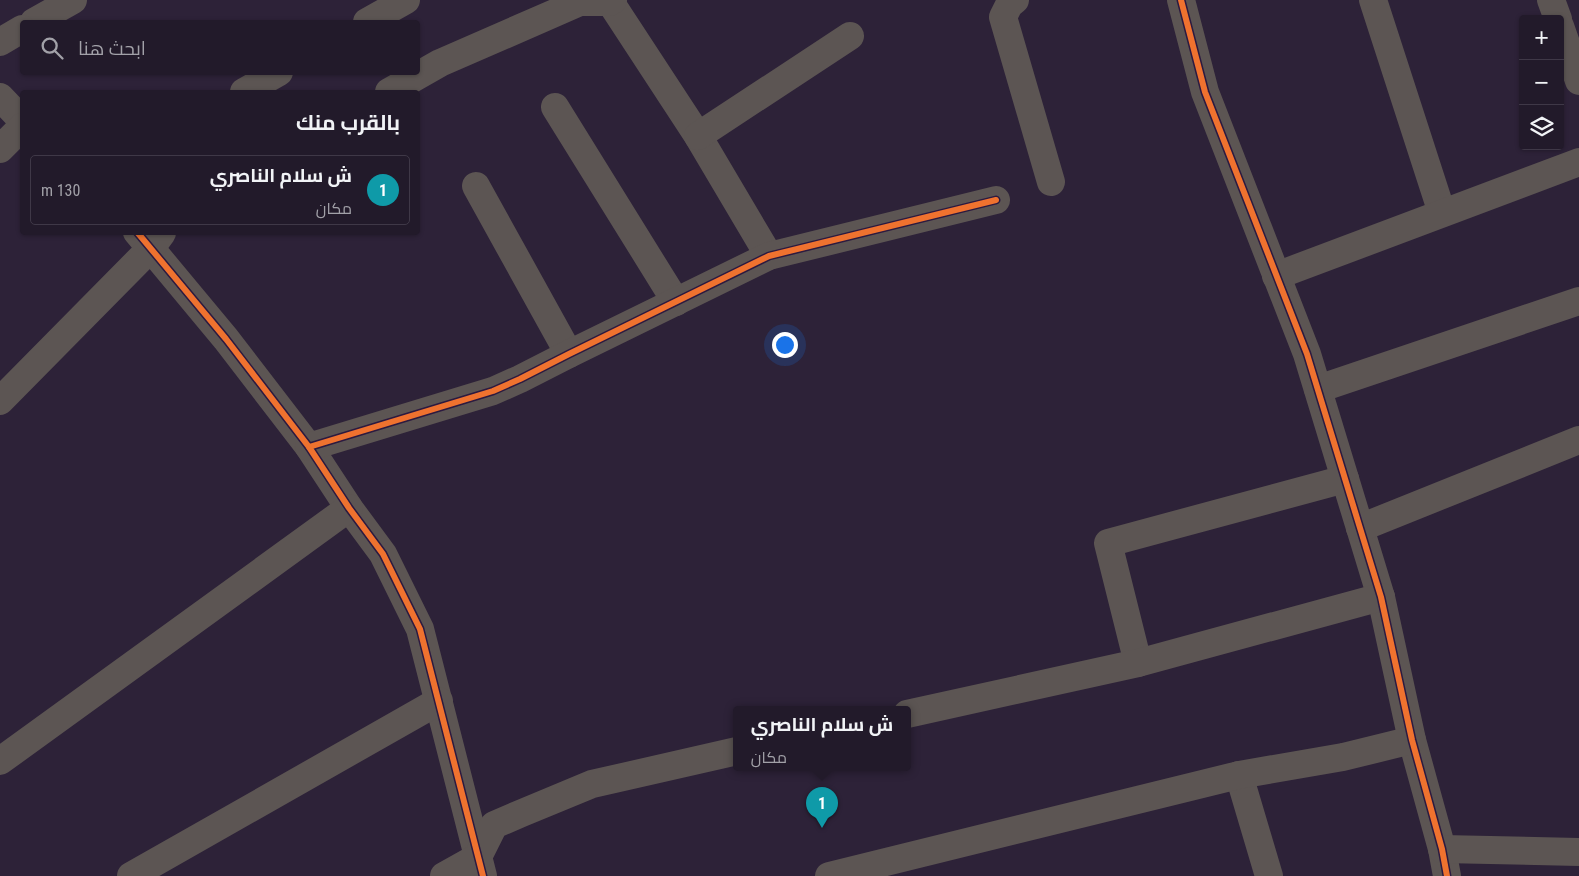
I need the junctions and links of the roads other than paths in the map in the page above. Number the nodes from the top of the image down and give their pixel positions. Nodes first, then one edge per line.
1 (73, 0) edge
2 (406, 0) edge
3 (1015, 0) edge
4 (1181, 0) edge
5 (1373, 0) edge
6 (1551, 0) edge
7 (611, 1) edge
8 (1557, 15) edge
9 (38, 20) edge
10 (370, 20) edge
11 (20, 30) edge
12 (850, 36) dead end
13 (1564, 38) edge
14 (0, 42) edge
15 (274, 75) edge
16 (420, 75) edge
17 (420, 75) edge
18 (1579, 81) edge
19 (248, 90) edge
20 (393, 90) edge
21 (0, 97) edge
22 (555, 107) dead end
23 (20, 118) edge
24 (20, 129) edge
25 (698, 136) junction
26 (0, 149) edge
27 (1579, 162) edge
28 (1051, 182) dead end
29 (476, 186) dead end
30 (996, 200) dead end
31 (1442, 214) junction
32 (150, 238) edge
33 (769, 256) junction
34 (1276, 276) junction
35 (1579, 301) edge
36 (676, 302) junction
37 (569, 354) junction
38 (1318, 389) junction
39 (0, 401) edge
40 (1579, 440) edge
41 (309, 447) junction
42 (1345, 480) junction
43 (349, 508) junction
44 (1360, 528) junction
45 (1381, 597) junction
46 (1138, 663) junction
47 (439, 700) junction
48 (911, 713) edge
49 (1412, 740) junction
50 (733, 752) edge
51 (0, 761) edge
52 (1239, 775) junction
53 (1442, 849) junction
54 (1579, 852) edge
55 (480, 867) edge
56 (131, 876) edge
57 (444, 876) edge
58 (829, 876) edge
59 (1269, 876) edge
60 (1447, 876) edge

1 - 9 street
2 - 10 street
3 - 28 street
4 - 34 street
5 - 31 street
6 - 8 street
7 - 17 street
7 - 25 street
11 - 14 street
12 - 25 street
13 - 18 street
15 - 19 street
16 - 20 street
21 - 23 street
22 - 36 street
24 - 26 street
25 - 33 street
27 - 31 street
29 - 37 street
30 - 33 street
31 - 34 street
32 - 39 street
32 - 41 street
33 - 36 street
34 - 38 street
35 - 38 street
36 - 37 street
37 - 41 street
38 - 42 street
40 - 44 street
41 - 43 street
42 - 44 street
42 - 46 street
43 - 47 street
43 - 51 street
44 - 45 street
45 - 46 street
45 - 49 street
46 - 48 street
47 - 55 street
47 - 56 street
49 - 52 street
49 - 53 street
50 - 55 street
52 - 58 street
52 - 59 street
53 - 54 street
53 - 60 street
55 - 57 street

